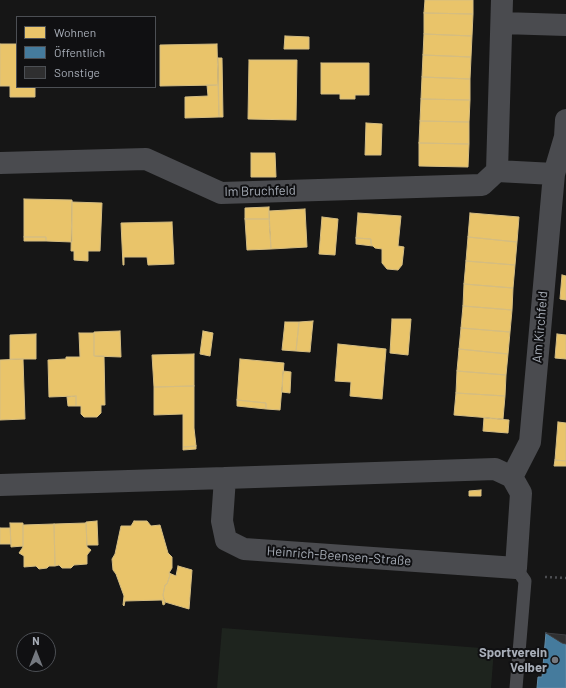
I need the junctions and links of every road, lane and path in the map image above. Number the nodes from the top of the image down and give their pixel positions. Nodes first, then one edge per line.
1 (502, 0) edge
2 (502, 23) junction
3 (566, 25) edge
4 (566, 120) edge
5 (0, 163) edge
6 (497, 171) junction
7 (554, 174) junction
8 (512, 477) junction
9 (225, 478) junction
10 (0, 485) edge
11 (516, 568) junction
12 (516, 688) edge

1 - 2 street
2 - 3 street
2 - 6 street
4 - 7 street, Am Kirchfeld
5 - 6 street, Im Bruchfeld
6 - 7 street
7 - 8 street, Am Kirchfeld
8 - 9 street
8 - 11 street
9 - 10 street
9 - 11 street, Heinrich-Beensen-Straße
11 - 12 lane

